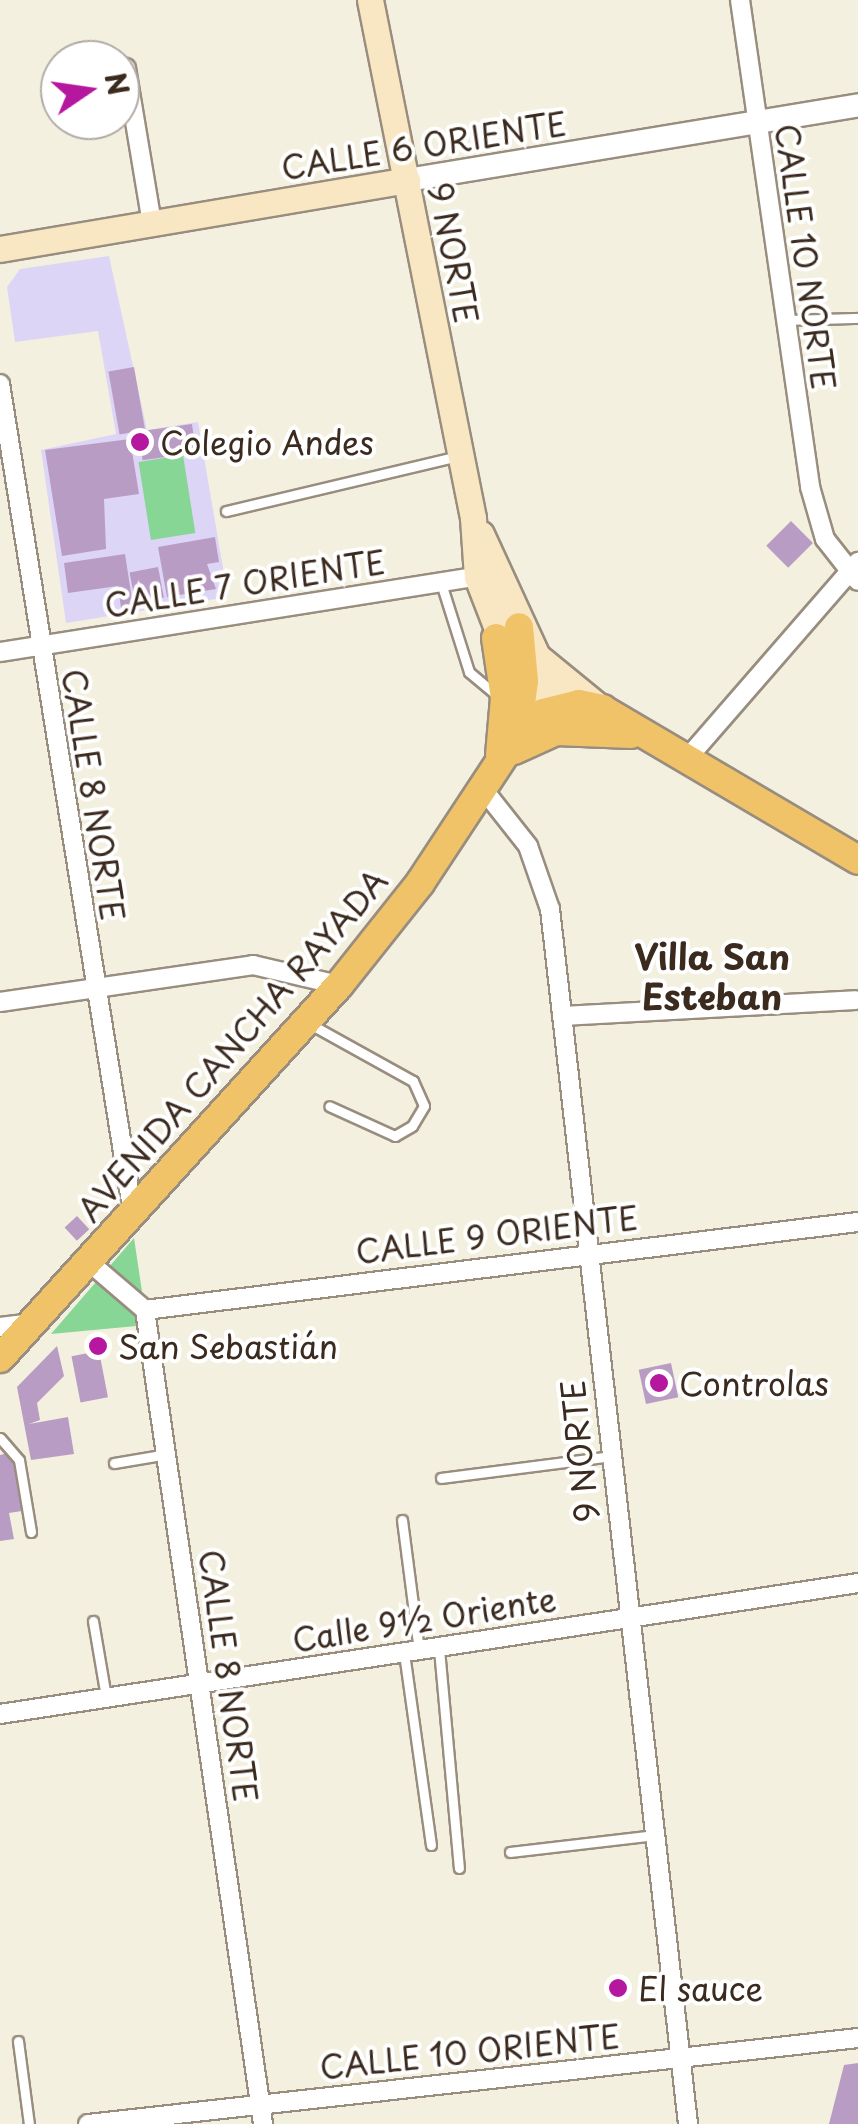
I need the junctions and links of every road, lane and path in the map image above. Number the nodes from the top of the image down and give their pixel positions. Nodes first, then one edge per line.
1 (370, 0) edge
2 (740, 0) edge
3 (858, 104) edge
4 (757, 122) junction
5 (138, 140) edge
6 (406, 180) junction
7 (152, 223) junction
8 (0, 249) edge
9 (858, 318) edge
10 (785, 320) junction
11 (0, 384) edge
12 (461, 456) junction
13 (226, 511) dead end
14 (855, 572) edge
15 (488, 575) junction
16 (441, 583) junction
17 (508, 632) junction
18 (39, 646) junction
19 (0, 652) edge
20 (514, 689) junction
21 (561, 706) junction
22 (602, 719) junction
23 (516, 737) junction
24 (686, 761) junction
25 (491, 777) junction
26 (858, 860) edge
27 (339, 985) junction
28 (96, 987) junction
29 (856, 1000) edge
30 (0, 1002) edge
31 (562, 1016) junction
32 (307, 1022) junction
33 (329, 1106) dead end
34 (132, 1214) junction
35 (858, 1222) edge
36 (589, 1252) junction
37 (89, 1262) junction
38 (145, 1310) junction
39 (32, 1323) junction
40 (0, 1327) edge
41 (0, 1358) edge
42 (0, 1438) edge
43 (166, 1454) junction
44 (612, 1456) junction
45 (114, 1462) dead end
46 (441, 1478) dead end
47 (402, 1520) dead end
48 (30, 1532) dead end
49 (858, 1583) edge
50 (630, 1616) junction
51 (94, 1621) dead end
52 (439, 1649) junction
53 (412, 1652) junction
54 (200, 1683) junction
55 (106, 1698) junction
56 (0, 1714) edge
57 (655, 1835) junction
58 (431, 1845) dead end
59 (510, 1852) dead end
60 (459, 1868) dead end
61 (858, 2038) edge
62 (18, 2041) dead end
63 (680, 2058) junction
64 (261, 2114) edge
65 (29, 2124) edge
66 (88, 2124) edge
67 (688, 2124) edge

1 - 6 main road, 9 NORTE
2 - 4 street, CALLE 10 NORTE
3 - 4 street, CALLE 6 ORIENTE
4 - 6 street, CALLE 6 ORIENTE
4 - 10 street, CALLE 10 NORTE
5 - 7 street
6 - 7 main road, CALLE 6 ORIENTE
6 - 12 main road, 9 NORTE
7 - 8 main road, CALLE 6 ORIENTE
9 - 10 lane
10 - 14 street, CALLE 10 NORTE
11 - 18 street, CALLE 8 NORTE
12 - 13 lane
12 - 15 main road, 9 NORTE
14 - 24 street
15 - 16 street, CALLE 7 ORIENTE
15 - 17 main road, 9 NORTE
16 - 18 street, CALLE 7 ORIENTE
16 - 20 lane
17 - 20 main road
17 - 22 main road, 9 NORTE
18 - 19 street, CALLE 7 ORIENTE
18 - 28 street, CALLE 8 NORTE
20 - 21 main road
20 - 23 main road
20 - 25 main road
21 - 22 main road, AVENIDA CANCHA RAYADA
21 - 23 main road, AVENIDA CANCHA RAYADA
22 - 24 main road, AVENIDA CANCHA RAYADA
22 - 25 main road, AVENIDA CANCHA RAYADA
23 - 25 main road, AVENIDA CANCHA RAYADA
24 - 26 main road, AVENIDA CANCHA RAYADA
25 - 27 main road, AVENIDA CANCHA RAYADA
25 - 31 street, 9 NORTE
27 - 28 street
27 - 32 main road, AVENIDA CANCHA RAYADA
28 - 30 street
28 - 34 street, CALLE 8 NORTE
29 - 31 street
31 - 36 street, 9 NORTE
32 - 33 lane
32 - 34 main road, AVENIDA CANCHA RAYADA
34 - 37 main road, AVENIDA CANCHA RAYADA
35 - 36 street, CALLE 9 ORIENTE
36 - 38 street, CALLE 9 ORIENTE
36 - 44 street, 9 NORTE
37 - 38 street
37 - 39 main road, AVENIDA CANCHA RAYADA
38 - 43 street, CALLE 8 NORTE
39 - 40 street
39 - 41 main road, AVENIDA CANCHA RAYADA
42 - 48 lane
43 - 45 lane
43 - 54 street, CALLE 8 NORTE
44 - 46 lane
44 - 50 street, 9 NORTE
47 - 53 lane
49 - 50 street, Calle 9½ Oriente
50 - 52 street, Calle 9½ Oriente
50 - 57 street, 9 NORTE
51 - 55 lane
52 - 53 street, Calle 9½ Oriente
52 - 60 lane
53 - 54 street, Calle 9½ Oriente
53 - 58 lane
54 - 55 street, Calle 9½ Oriente
54 - 64 street, CALLE 8 NORTE
55 - 56 street, Calle 9½ Oriente
57 - 59 lane
57 - 63 street, 9 NORTE
61 - 63 street, CALLE 10 ORIENTE
62 - 65 lane
63 - 64 street, CALLE 10 ORIENTE
63 - 67 street, 9 NORTE
64 - 66 street, CALLE 10 ORIENTE

